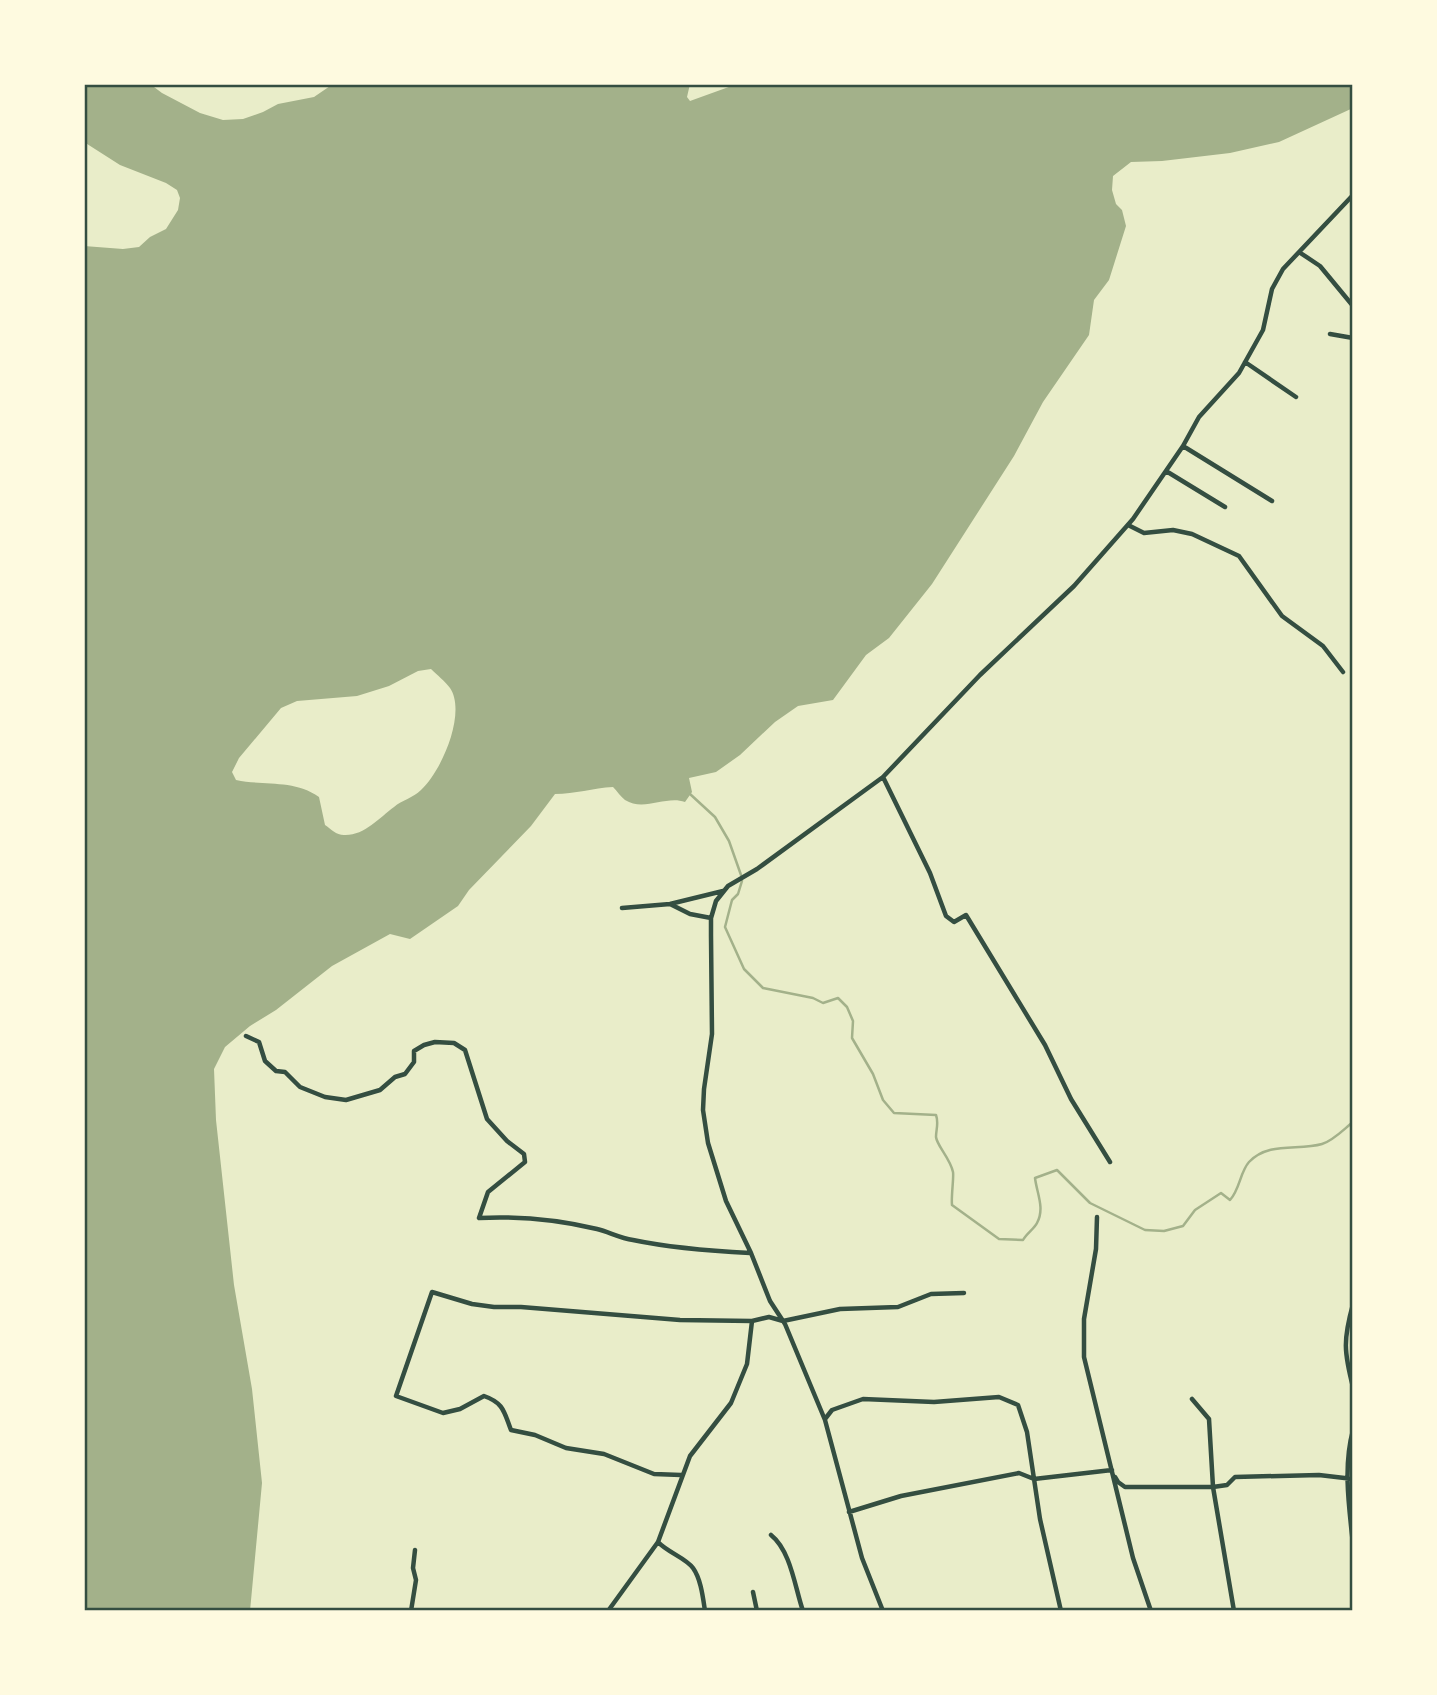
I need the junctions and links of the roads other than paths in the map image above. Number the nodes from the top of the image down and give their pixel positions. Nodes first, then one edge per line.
1 (1352, 198) edge
2 (1299, 252) junction
3 (1353, 306) edge
4 (1330, 334) dead end
5 (1353, 338) edge
6 (1245, 362) junction
7 (1296, 397) dead end
8 (1183, 446) junction
9 (1166, 471) junction
10 (1272, 501) dead end
11 (1225, 507) dead end
12 (1128, 525) junction
13 (1343, 672) dead end
14 (883, 777) junction
15 (724, 891) junction
16 (670, 904) junction
17 (622, 908) dead end
18 (711, 918) junction
19 (246, 1036) dead end
20 (1110, 1161) dead end
21 (1097, 1217) dead end
22 (751, 1253) junction
23 (964, 1293) dead end
24 (1353, 1304) edge
25 (752, 1321) junction
26 (783, 1321) junction
27 (1353, 1387) edge
28 (1192, 1399) dead end
29 (825, 1420) junction
30 (1353, 1430) edge
31 (1112, 1470) junction
32 (681, 1475) junction
33 (1034, 1479) junction
34 (1351, 1479) edge
35 (1213, 1487) junction
36 (849, 1512) junction
37 (771, 1535) dead end
38 (658, 1542) junction
39 (1353, 1544) edge
40 (415, 1550) dead end
41 (753, 1592) dead end
42 (411, 1611) edge
43 (608, 1611) edge
44 (705, 1611) edge
45 (757, 1611) edge
46 (803, 1611) edge
47 (883, 1611) edge
48 (1061, 1611) edge
49 (1151, 1611) edge
50 (1234, 1611) edge

1 - 2 street
2 - 3 street
2 - 6 street
4 - 5 street
6 - 7 street
6 - 8 street
8 - 9 street
8 - 10 street
9 - 11 street
9 - 12 street
12 - 13 street
12 - 14 street
14 - 15 street
14 - 20 street
15 - 16 street
15 - 18 street
16 - 17 street
16 - 18 street
18 - 22 street
19 - 22 street
21 - 31 street
22 - 26 street
23 - 26 street
24 - 27 street
25 - 26 street
25 - 32 street
25 - 32 street
26 - 29 street
28 - 35 street
29 - 33 street
29 - 36 street
30 - 34 street
31 - 33 street
31 - 35 street
31 - 49 street
32 - 38 street
33 - 36 street
33 - 48 street
34 - 35 street
34 - 39 street
35 - 50 street
36 - 47 street
37 - 46 street
38 - 43 street
38 - 44 street
40 - 42 street
41 - 45 street

